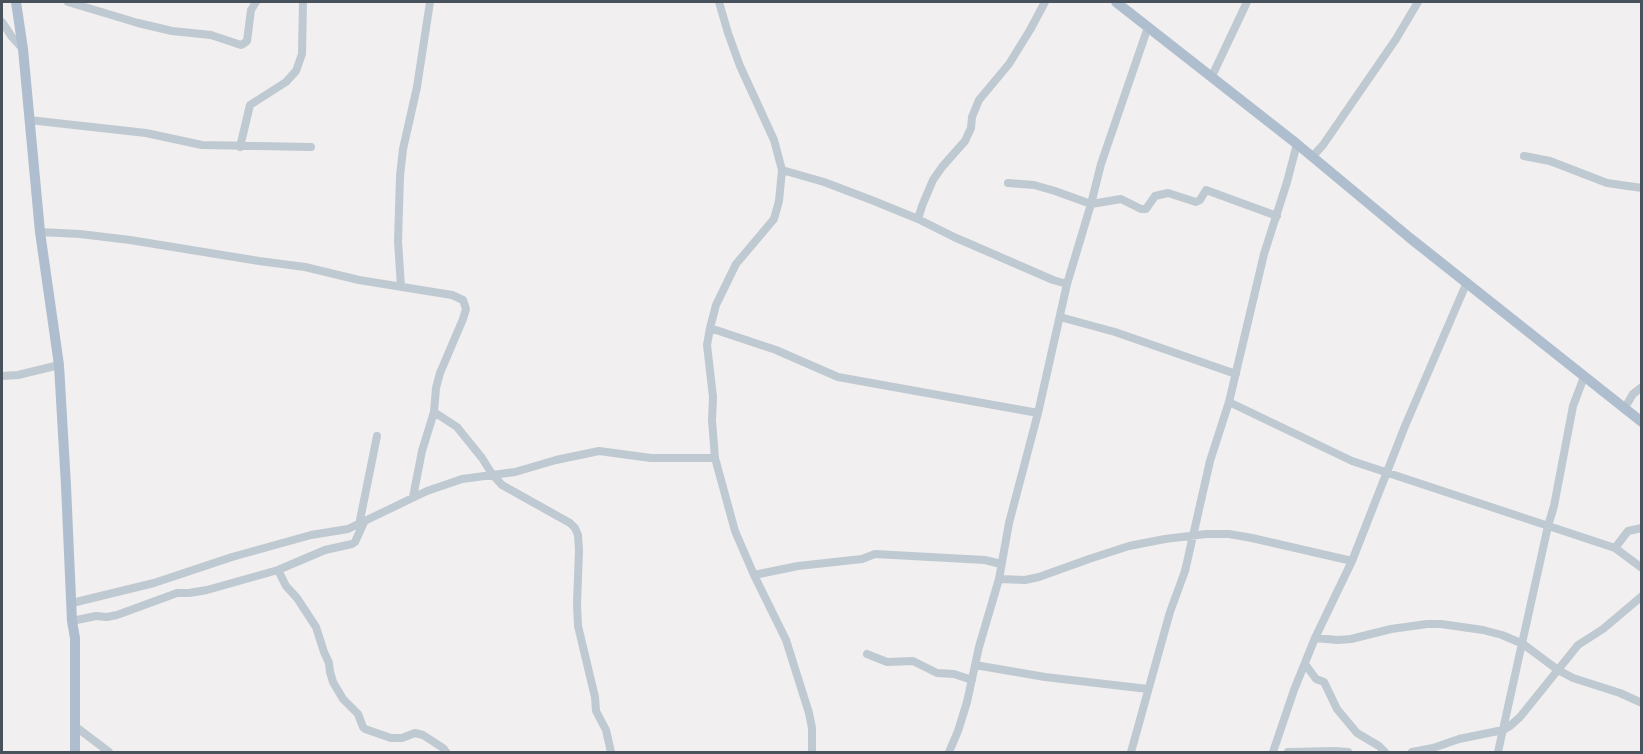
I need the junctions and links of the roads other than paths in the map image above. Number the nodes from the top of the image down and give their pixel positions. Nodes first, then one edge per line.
1 (16, 2) edge
2 (68, 2) edge
3 (256, 2) edge
4 (303, 2) edge
5 (430, 2) edge
6 (719, 2) edge
7 (1045, 2) edge
8 (1116, 2) edge
9 (1247, 2) edge
10 (1419, 2) edge
11 (2, 22) edge
12 (1148, 27) junction
13 (22, 49) junction
14 (1212, 76) junction
15 (29, 120) junction
16 (1297, 144) junction
17 (240, 147) junction
18 (311, 147) dead end
19 (1524, 156) dead end
20 (1312, 157) junction
21 (783, 170) junction
22 (1008, 183) dead end
23 (1641, 188) edge
24 (1091, 204) junction
25 (1276, 216) junction
26 (918, 219) junction
27 (40, 232) junction
28 (1467, 282) junction
29 (1067, 284) junction
30 (401, 287) junction
31 (1060, 316) junction
32 (710, 328) junction
33 (58, 365) junction
34 (1236, 374) junction
35 (2, 376) edge
36 (1584, 377) junction
37 (1641, 387) edge
38 (1229, 402) junction
39 (1624, 409) junction
40 (434, 412) junction
41 (1038, 413) junction
42 (1641, 422) edge
43 (377, 436) dead end
44 (715, 458) junction
45 (1388, 472) junction
46 (492, 474) junction
47 (413, 497) junction
48 (362, 523) junction
49 (1548, 526) junction
50 (1641, 528) edge
51 (1194, 534) junction
52 (1615, 548) junction
53 (1352, 561) junction
54 (1001, 564) junction
55 (1641, 568) edge
56 (278, 570) junction
57 (754, 575) junction
58 (999, 579) junction
59 (1641, 596) edge
60 (72, 603) junction
61 (72, 621) junction
62 (1315, 638) junction
63 (1523, 644) junction
64 (867, 654) dead end
65 (1305, 664) junction
66 (975, 665) junction
67 (1558, 670) junction
68 (972, 680) junction
69 (1148, 689) junction
70 (1641, 703) edge
71 (76, 728) junction
72 (1503, 730) junction
73 (75, 753) edge
74 (109, 753) edge
75 (446, 753) edge
76 (610, 753) edge
77 (812, 753) edge
78 (949, 753) edge
79 (1131, 753) edge
80 (1273, 753) edge
81 (1288, 753) edge
82 (1348, 753) edge
83 (1385, 753) edge
84 (1412, 753) edge
85 (1498, 753) edge

1 - 13 main road
2 - 3 street
4 - 17 street
5 - 30 street
6 - 21 street
7 - 26 street
8 - 12 main road
9 - 14 street
10 - 20 street
11 - 13 street
12 - 14 main road
12 - 24 street
13 - 15 main road
14 - 16 main road
15 - 17 street
15 - 27 main road
16 - 20 main road
16 - 25 street
17 - 18 street
19 - 23 street
20 - 28 main road
21 - 26 street
21 - 32 street
22 - 24 street
24 - 25 street
24 - 29 street
25 - 34 street
26 - 29 street
27 - 30 street
27 - 33 main road
28 - 36 main road
28 - 45 street
29 - 31 street
30 - 40 street
31 - 34 street
31 - 41 street
32 - 41 street
32 - 44 street
33 - 35 street
33 - 60 main road
34 - 38 street
36 - 39 main road
36 - 49 street
37 - 39 street
38 - 45 street
38 - 51 street
39 - 42 main road
40 - 46 street
40 - 47 street
41 - 54 street
43 - 48 street
44 - 46 street
44 - 57 street
45 - 49 street
45 - 53 street
46 - 47 street
46 - 76 street
47 - 48 street
48 - 56 street
48 - 60 street
49 - 52 street
49 - 63 street
50 - 52 street
51 - 53 street
51 - 58 street
51 - 69 street
52 - 55 street
53 - 62 street
54 - 57 street
54 - 58 street
56 - 61 street
56 - 75 street
57 - 77 street
58 - 66 street
59 - 67 street
60 - 61 main road
61 - 71 main road
62 - 63 street
62 - 65 street
63 - 67 street
63 - 72 street
64 - 68 street
65 - 80 street
65 - 83 street
66 - 68 street
66 - 69 street
67 - 70 street
67 - 72 street
68 - 78 street
69 - 79 street
71 - 73 main road
71 - 74 street
72 - 84 street
72 - 85 street
81 - 82 street

